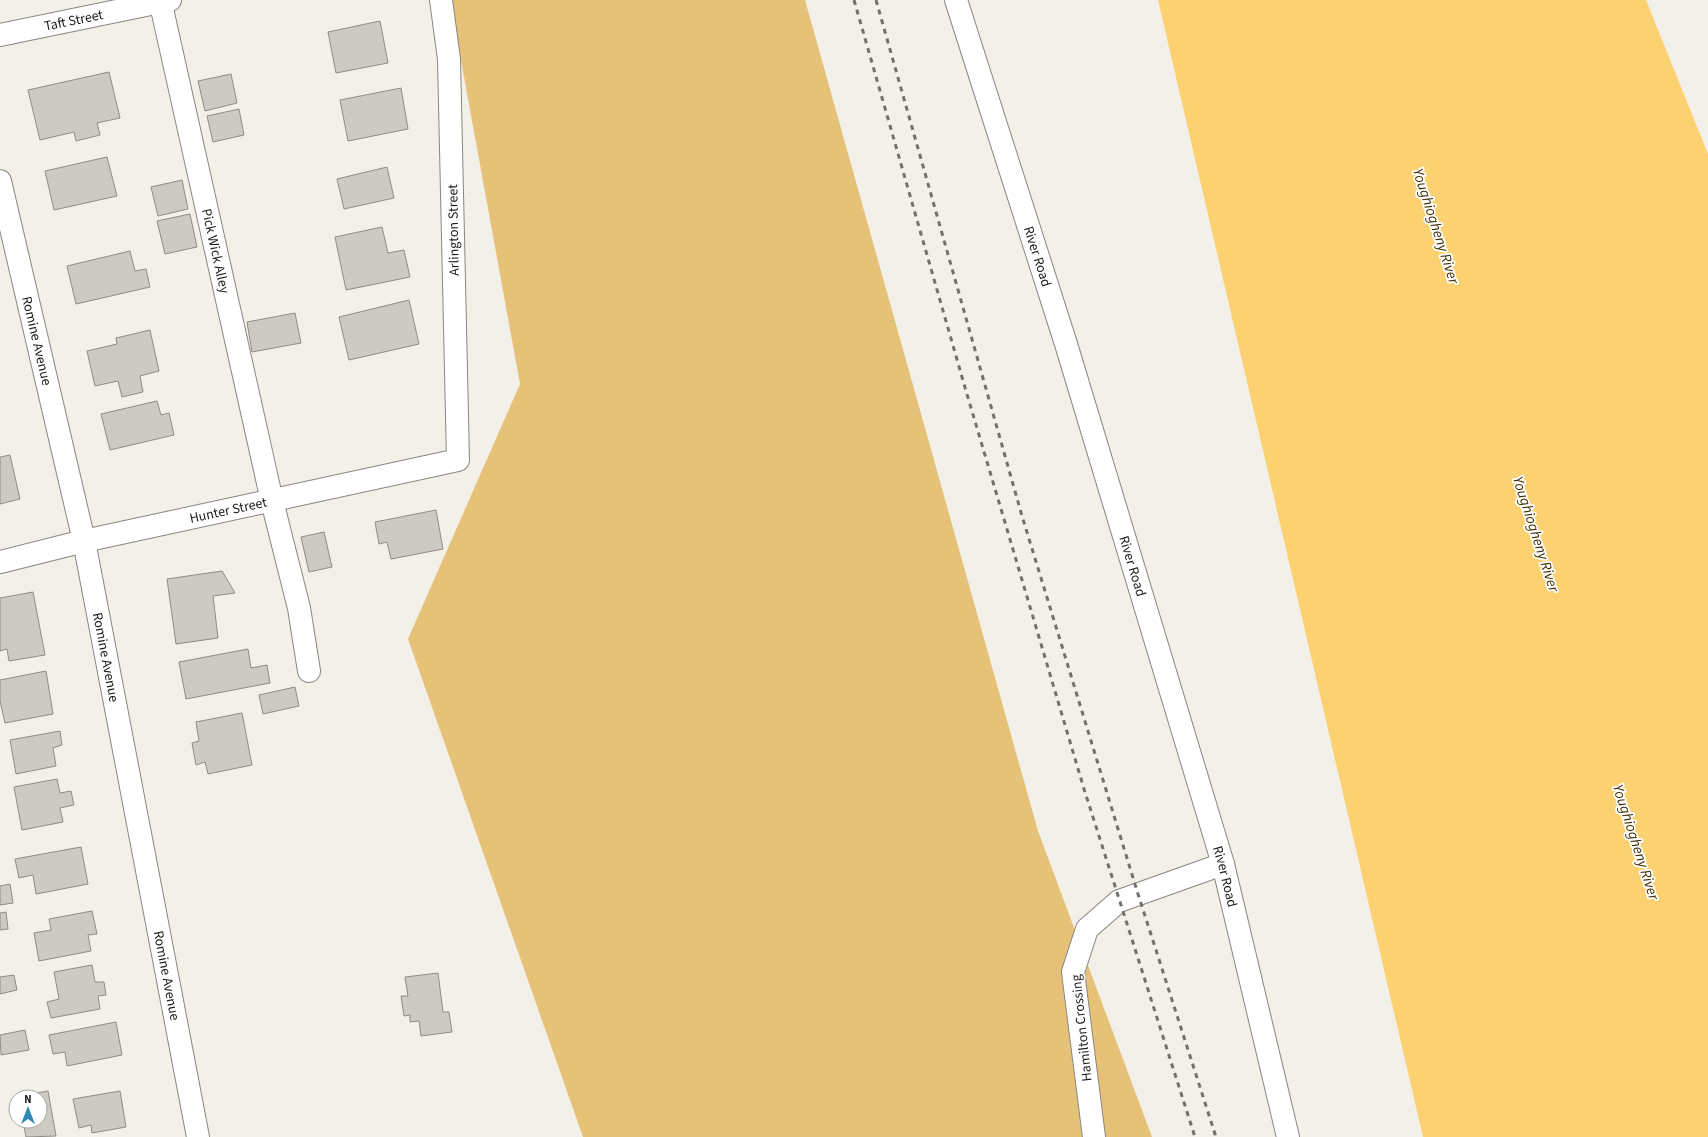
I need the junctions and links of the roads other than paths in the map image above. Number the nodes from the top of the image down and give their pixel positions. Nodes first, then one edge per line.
1 (441, 0) edge
2 (956, 0) edge
3 (164, 1) edge
4 (0, 35) edge
5 (0, 181) edge
6 (458, 460) joint
7 (272, 501) junction
8 (84, 541) junction
9 (0, 562) edge
10 (309, 671) dead end
11 (1223, 864) junction
12 (198, 1137) edge
13 (1094, 1137) edge
14 (1288, 1137) edge

1 - 6 street, Arlington Street
2 - 11 street, River Road
3 - 4 street, Taft Street
3 - 7 street, Pick Wick Alley
5 - 8 street, Romine Avenue
6 - 7 street, Hunter Street
7 - 8 street, Hunter Street
7 - 10 street, Pick Wick Alley
8 - 9 street, Hunter Street
8 - 12 street, Romine Avenue
11 - 13 street, Hamilton Crossing
11 - 14 street, River Road

